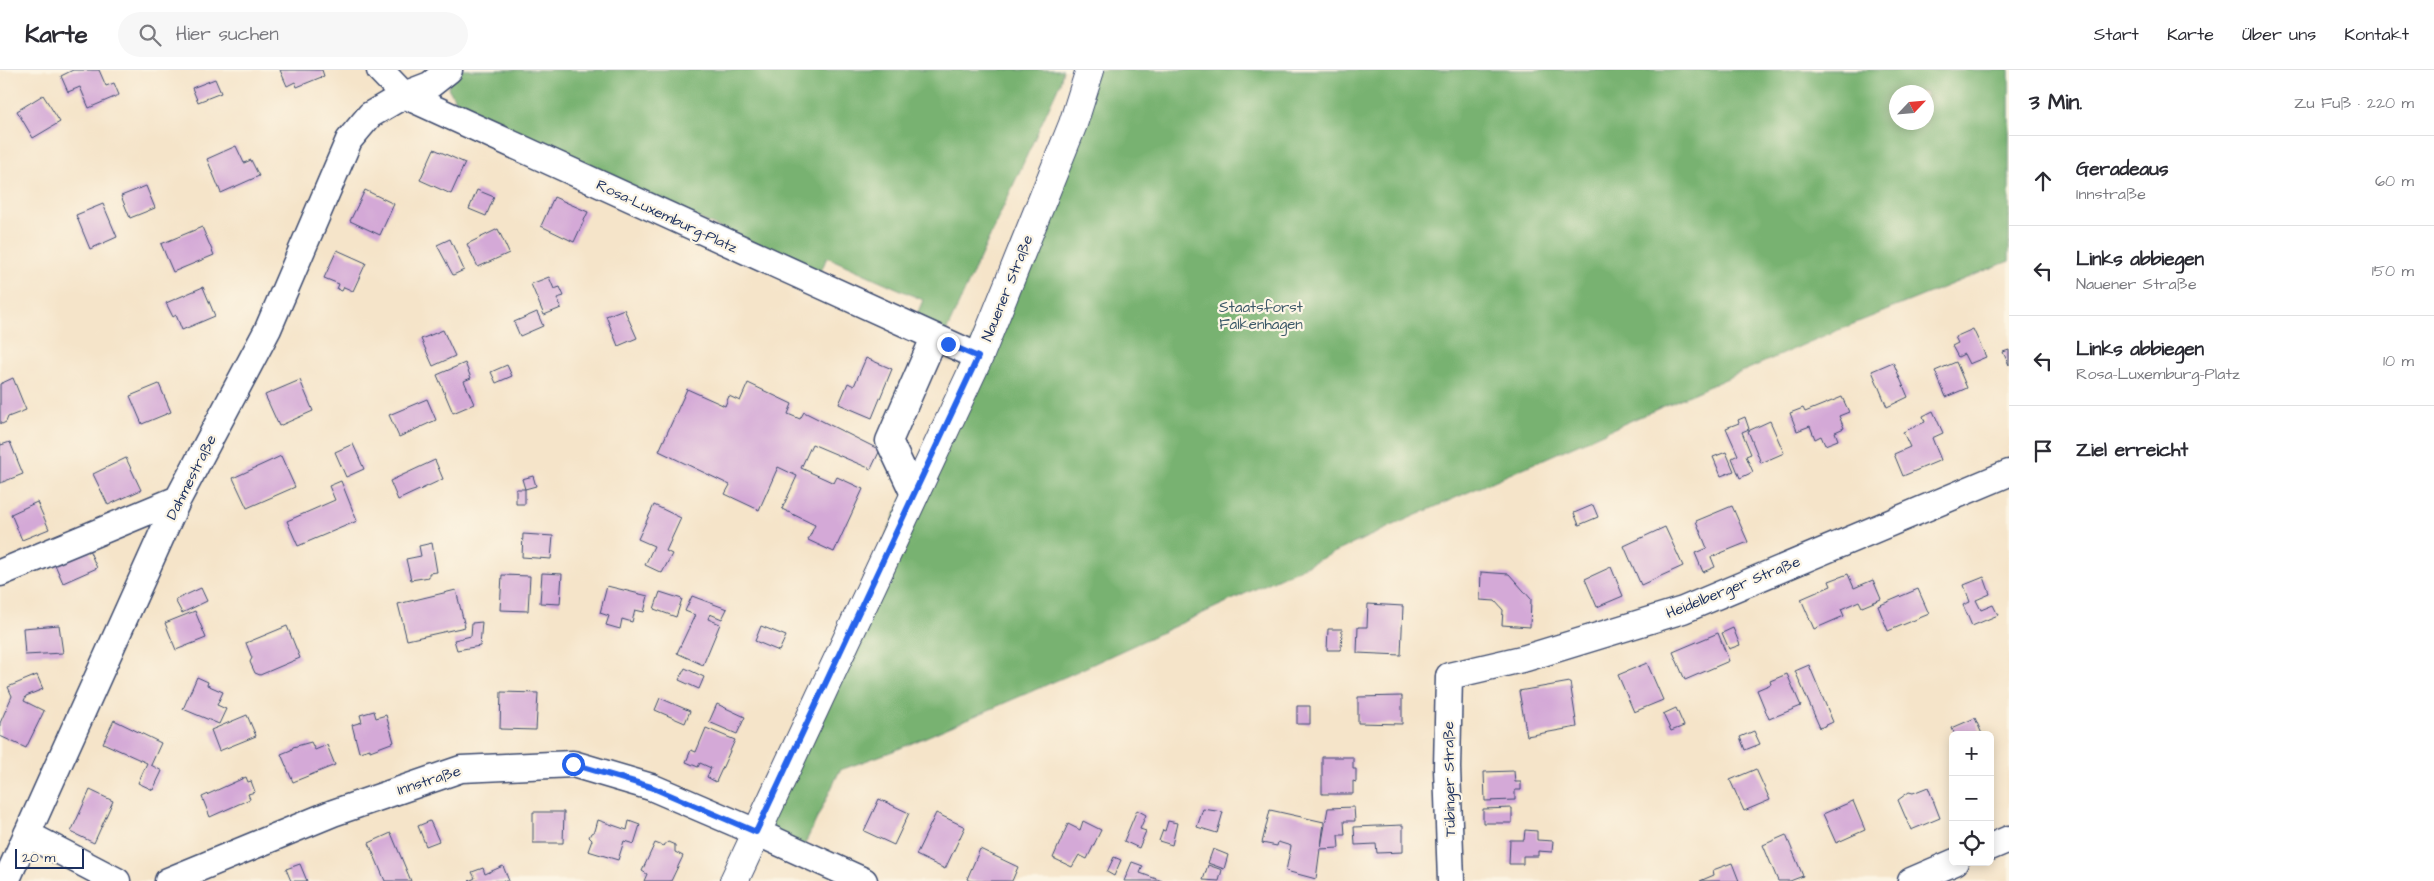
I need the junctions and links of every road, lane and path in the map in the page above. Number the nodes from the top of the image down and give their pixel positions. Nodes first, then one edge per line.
1 (380, 70) edge
2 (449, 70) edge
3 (1090, 70) edge
4 (404, 95) junction
5 (934, 338) junction
6 (978, 357) junction
7 (2009, 473) edge
8 (914, 494) junction
9 (178, 499) junction
10 (0, 574) edge
11 (1449, 676) joint
12 (756, 832) junction
13 (27, 834) junction
14 (2009, 839) edge
15 (1994, 845) edge
16 (1949, 865) edge
17 (6, 881) edge
18 (117, 881) edge
19 (168, 881) edge
20 (734, 881) edge
21 (864, 881) edge
22 (1451, 881) edge
23 (1911, 881) edge

1 - 4 street
2 - 4 street
3 - 6 main road, Nauener Straße
4 - 5 street, Rosa-Luxemburg-Platz
4 - 9 street, Dahmestraße
5 - 6 street, Rosa-Luxemburg-Platz
5 - 8 street
6 - 8 main road, Nauener Straße
7 - 11 street, Heidelberger Straße
8 - 12 main road, Nauener Straße
9 - 10 street
9 - 13 street, Dahmestraße
11 - 22 street, Tübinger Straße
12 - 19 street, Innstraße
12 - 20 main road, Nauener Straße
12 - 21 street, Innstraße
13 - 17 street, Dahmestraße
13 - 18 street
14 - 15 street
16 - 23 street

